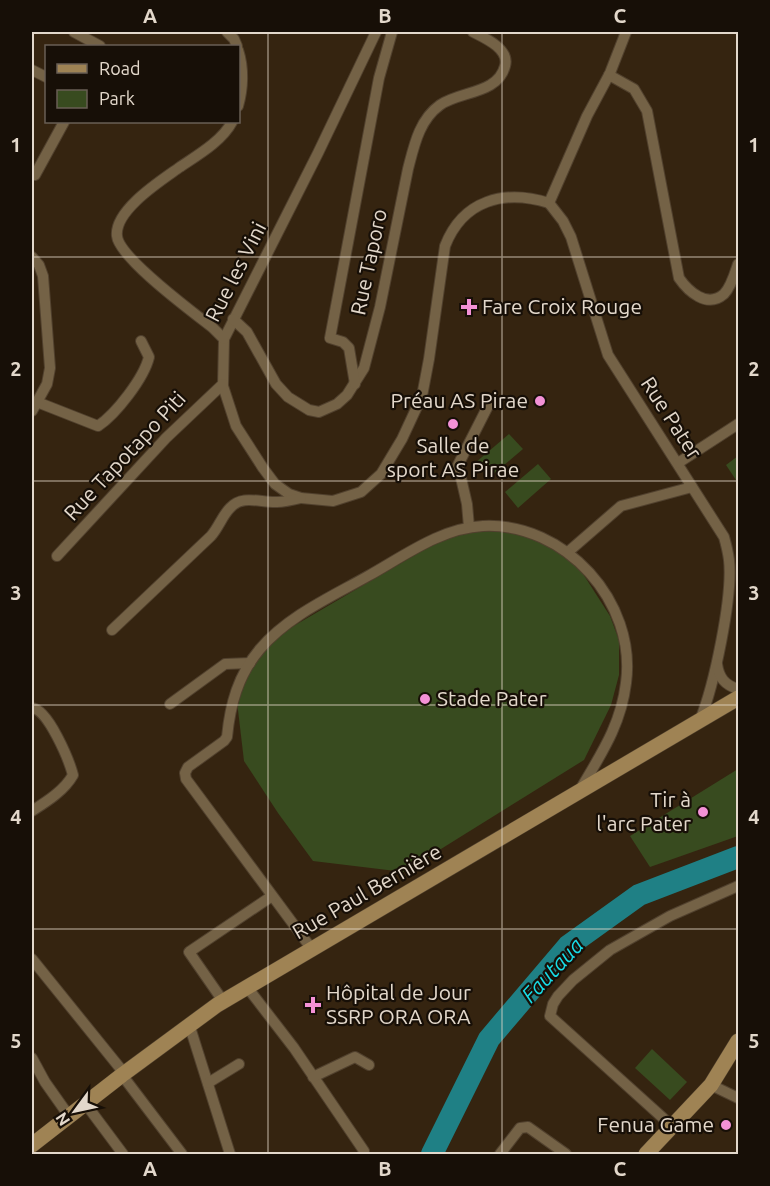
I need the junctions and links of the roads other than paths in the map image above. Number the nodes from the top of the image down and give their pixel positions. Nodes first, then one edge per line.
1 (74, 32) edge
2 (227, 32) edge
3 (376, 32) edge
4 (392, 32) edge
5 (473, 32) edge
6 (626, 32) edge
7 (98, 45) edge
8 (237, 45) edge
9 (240, 60) edge
10 (609, 75) junction
11 (240, 90) edge
12 (63, 123) edge
13 (231, 123) edge
14 (35, 175) dead end
15 (549, 202) junction
16 (32, 257) edge
17 (738, 264) edge
18 (233, 319) junction
19 (224, 339) junction
20 (141, 341) dead end
21 (223, 384) junction
22 (355, 384) junction
23 (489, 404) dead end
24 (34, 407) edge
25 (738, 424) edge
26 (678, 463) junction
27 (692, 487) junction
28 (301, 498) junction
29 (468, 528) junction
30 (567, 552) junction
31 (57, 556) dead end
32 (112, 630) dead end
33 (717, 658) junction
34 (250, 663) junction
35 (738, 688) edge
36 (738, 698) edge
37 (170, 704) dead end
38 (32, 708) edge
39 (699, 720) junction
40 (580, 790) junction
41 (32, 811) edge
42 (738, 886) edge
43 (272, 896) junction
44 (312, 948) junction
45 (32, 959) edge
46 (247, 987) junction
47 (223, 1001) junction
48 (189, 1024) junction
49 (738, 1041) edge
50 (32, 1058) edge
51 (239, 1064) dead end
52 (369, 1065) dead end
53 (123, 1074) junction
54 (313, 1077) junction
55 (208, 1083) junction
56 (711, 1085) junction
57 (738, 1098) edge
58 (86, 1103) junction
59 (69, 1116) junction
60 (673, 1127) junction
61 (32, 1145) edge
62 (364, 1151) dead end
63 (123, 1155) edge
64 (182, 1155) edge
65 (230, 1155) edge
66 (500, 1155) edge
67 (566, 1155) edge
68 (646, 1155) edge

1 - 7 street
2 - 8 street
3 - 18 street, Rue les Vini
4 - 22 street
5 - 22 street, Rue Taporo
6 - 10 street
9 - 11 street
10 - 15 street
10 - 17 street
12 - 14 street
13 - 19 street
15 - 26 street, Rue Pater
15 - 28 street, Rue les Vini
16 - 24 street
18 - 19 street, Rue les Vini
18 - 22 street, Rue Taporo
19 - 21 street, Rue les Vini
20 - 24 street
21 - 28 street, Rue les Vini
21 - 31 street, Rue Tapotapo Piti
23 - 29 street
25 - 26 street
26 - 27 street, Rue Pater
27 - 30 street
27 - 33 street, Rue Pater
28 - 32 street
29 - 30 street
29 - 34 street
30 - 40 street
33 - 35 street
33 - 39 street, Rue Pater
34 - 37 street
34 - 43 street
36 - 39 main road, Rue Paul Bernière
38 - 41 street
39 - 40 main road, Rue Paul Bernière
40 - 44 main road, Rue Paul Bernière
42 - 60 street
43 - 44 street
43 - 47 street
44 - 46 main road, Rue Paul Bernière
45 - 53 street
46 - 47 main road, Rue Paul Bernière
46 - 54 street
47 - 48 main road, Rue Paul Bernière
48 - 53 main road, Rue Paul Bernière
48 - 55 street
49 - 56 main road
50 - 59 street
51 - 55 street
52 - 54 street
53 - 58 main road, Rue Paul Bernière
53 - 64 street
54 - 62 street
55 - 65 street
56 - 57 street
56 - 60 main road
58 - 59 main road, Rue Paul Bernière
58 - 63 street
59 - 61 main road, Rue Paul Bernière
60 - 68 main road
66 - 67 street

